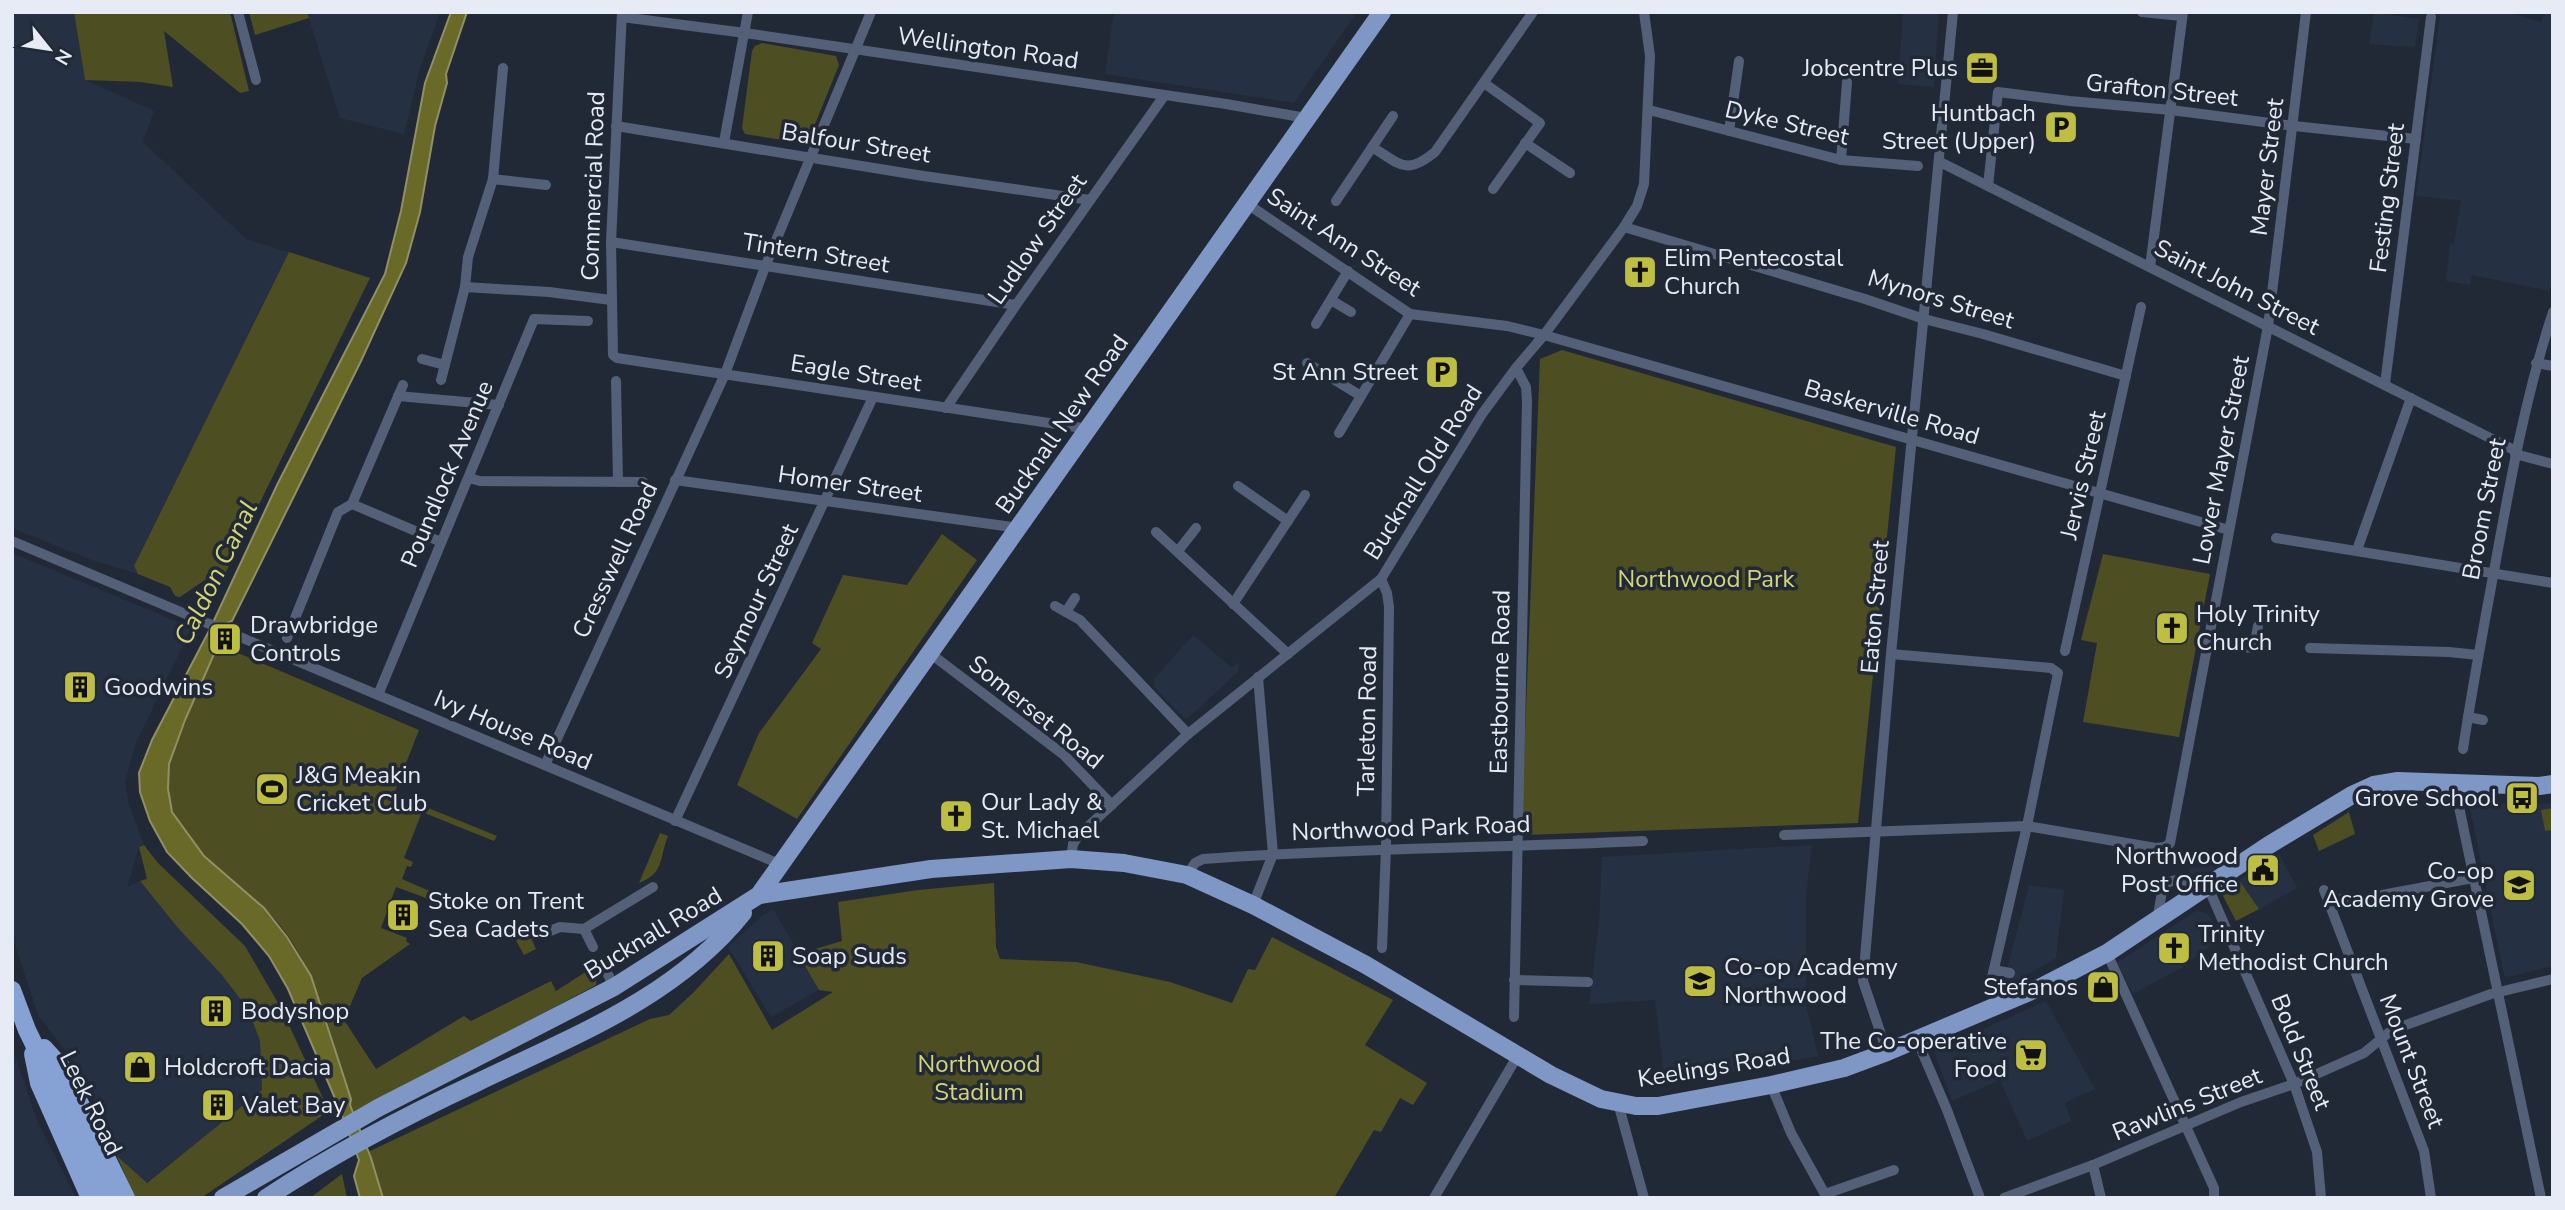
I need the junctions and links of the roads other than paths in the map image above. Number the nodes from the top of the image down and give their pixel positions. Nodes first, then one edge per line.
1 (239, 12) edge
2 (748, 12) edge
3 (871, 12) edge
4 (1382, 12) edge
5 (1533, 12) edge
6 (1644, 12) edge
7 (1953, 12) edge
8 (2142, 12) edge
9 (2306, 12) edge
10 (2183, 14) edge
11 (622, 15) edge
12 (2431, 17) dead end
13 (746, 33) junction
14 (856, 50) junction
15 (1740, 61) dead end
16 (503, 68) dead end
17 (256, 80) dead end
18 (1847, 82) dead end
19 (1484, 83) junction
20 (1164, 96) junction
21 (1649, 110) junction
22 (2171, 110) junction
23 (1393, 116) dead end
24 (1306, 118) junction
25 (616, 126) junction
26 (2294, 126) junction
27 (1729, 131) junction
28 (2416, 139) junction
29 (724, 142) junction
30 (1525, 143) junction
31 (1372, 147) junction
32 (810, 157) junction
33 (1841, 160) junction
34 (1940, 162) junction
35 (1918, 166) dead end
36 (1570, 173) dead end
37 (493, 179) junction
38 (546, 185) dead end
39 (1988, 187) junction
40 (1493, 189) dead end
41 (1090, 200) junction
42 (1336, 201) dead end
43 (1246, 203) junction
44 (1624, 227) junction
45 (611, 242) junction
46 (765, 267) junction
47 (2150, 267) junction
48 (1348, 271) junction
49 (465, 287) junction
50 (611, 300) junction
51 (1331, 300) junction
52 (1016, 305) junction
53 (2141, 307) dead end
54 (1351, 312) dead end
55 (2553, 312) edge
56 (1410, 314) junction
57 (1924, 319) junction
58 (588, 321) dead end
59 (1316, 324) dead end
60 (2268, 327) junction
61 (1544, 335) junction
62 (617, 358) joint
63 (422, 359) dead end
64 (1307, 363) dead end
65 (2536, 363) junction
66 (445, 365) junction
67 (2553, 366) edge
68 (1516, 368) junction
69 (725, 374) junction
70 (2126, 376) junction
71 (441, 380) dead end
72 (615, 381) dead end
73 (2385, 384) junction
74 (1361, 396) junction
75 (873, 397) junction
76 (2411, 398) junction
77 (499, 405) junction
78 (946, 408) junction
79 (1088, 429) junction
80 (1339, 433) dead end
81 (1912, 439) junction
82 (2515, 452) junction
83 (2553, 464) edge
84 (470, 478) junction
85 (675, 480) junction
86 (618, 482) junction
87 (643, 482) dead end
88 (1238, 486) dead end
89 (1305, 495) dead end
90 (2101, 495) junction
91 (825, 502) junction
92 (352, 504) junction
93 (1288, 521) junction
94 (1020, 528) junction
95 (1196, 528) dead end
96 (2229, 530) junction
97 (1156, 532) dead end
98 (2276, 538) dead end
99 (12, 541) edge
100 (442, 542) junction
101 (2357, 550) junction
102 (1178, 551) junction
103 (2494, 572) junction
104 (1381, 579) junction
105 (2553, 583) edge
106 (1076, 598) dead end
107 (1233, 604) junction
108 (1055, 606) dead end
109 (1066, 612) junction
110 (2258, 626) dead end
111 (287, 638) dead end
112 (2208, 645) junction
113 (2310, 648) dead end
114 (2065, 651) dead end
115 (931, 654) junction
116 (1288, 654) junction
117 (1891, 654) junction
118 (2477, 654) junction
119 (1258, 677) junction
120 (378, 695) junction
121 (2468, 717) junction
122 (2483, 720) dead end
123 (1188, 734) junction
124 (2463, 749) dead end
125 (545, 765) junction
126 (2454, 783) junction
127 (2553, 784) edge
128 (1112, 804) junction
129 (675, 821) junction
130 (2027, 826) junction
131 (1876, 831) junction
132 (1784, 835) dead end
133 (1643, 841) dead end
134 (1517, 846) junction
135 (1386, 848) junction
136 (1273, 854) junction
137 (1071, 859) junction
138 (782, 865) junction
139 (1187, 875) junction
140 (2473, 878) junction
141 (653, 887) dead end
142 (2208, 887) junction
143 (2324, 890) dead end
144 (2382, 895) dead end
145 (2347, 897) dead end
146 (755, 898) junction
147 (2328, 904) junction
148 (1253, 905) junction
149 (2157, 921) junction
150 (584, 929) junction
151 (540, 935) dead end
152 (593, 947) dead end
153 (1382, 948) dead end
154 (2107, 953) junction
155 (602, 962) dead end
156 (1994, 970) junction
157 (2010, 973) dead end
158 (2553, 979) edge
159 (1514, 980) junction
160 (1588, 982) dead end
161 (1990, 986) dead end
162 (614, 987) junction
163 (12, 990) edge
164 (2499, 992) junction
165 (1509, 1015) dead end
166 (27, 1030) junction
167 (2382, 1039) junction
168 (1917, 1040) junction
169 (1887, 1052) junction
170 (1518, 1055) junction
171 (2294, 1084) junction
172 (1771, 1085) junction
173 (1618, 1103) junction
174 (2185, 1126) junction
175 (2093, 1165) junction
176 (1894, 1170) dead end
177 (1826, 1196) edge
178 (90, 1198) edge
179 (109, 1198) edge
180 (126, 1198) edge
181 (223, 1198) edge
182 (266, 1198) edge
183 (1434, 1198) edge
184 (1644, 1198) edge
185 (1980, 1198) edge
186 (2004, 1198) edge
187 (2101, 1198) edge
188 (2214, 1198) edge
189 (2321, 1198) edge
190 (2431, 1198) edge
191 (2541, 1198) edge

1 - 17 street
2 - 13 street
3 - 14 street, Cresswell Road
4 - 24 main road, Bucknall New Road
5 - 19 street
6 - 21 street, Bucknall Old Road
7 - 34 street, Eaton Street
8 - 10 street
9 - 26 street, Mayer Street
10 - 22 street
11 - 13 street, Wellington Road
11 - 25 street, Commercial Road
12 - 28 street, Festing Street
13 - 14 street, Wellington Road
13 - 29 street
14 - 20 street, Wellington Road
14 - 32 street, Cresswell Road
15 - 27 street
16 - 37 street
18 - 33 street
19 - 30 street
19 - 31 street
20 - 24 street, Wellington Road
20 - 41 street, Ludlow Street
21 - 27 street, Dyke Street
21 - 44 street, Bucknall Old Road
22 - 26 street, Grafton Street
22 - 39 street, Grafton Street
22 - 47 street
23 - 31 street
24 - 43 main road, Bucknall New Road
25 - 29 street, Balfour Street
25 - 45 street, Commercial Road
26 - 28 street, Grafton Street
26 - 60 street, Mayer Street
27 - 33 street, Dyke Street
28 - 73 street, Festing Street
29 - 32 street, Balfour Street
30 - 36 street
30 - 40 street
31 - 42 street
32 - 41 street, Balfour Street
32 - 46 street, Cresswell Road
33 - 35 street, Dyke Street
34 - 39 street, Saint John Street
34 - 57 street, Eaton Street
37 - 38 street
37 - 49 street
39 - 47 street, Saint John Street
41 - 52 street, Ludlow Street
43 - 48 street, Saint Ann Street
43 - 79 main road, Bucknall New Road
44 - 57 street, Mynors Street
44 - 61 street, Bucknall Old Road
45 - 46 street, Tintern Street
45 - 50 street, Commercial Road
46 - 52 street, Tintern Street
46 - 69 street, Cresswell Road
47 - 60 street, Saint John Street
48 - 51 street
48 - 56 street, Saint Ann Street
49 - 50 street
49 - 66 street
50 - 62 street, Commercial Road
51 - 54 street
51 - 59 street
52 - 78 street, Ludlow Street
53 - 70 street, Jervis Street
55 - 65 street, Broom Street
56 - 61 street, Saint Ann Street
56 - 74 street
57 - 70 street, Mynors Street
57 - 81 street, Eaton Street
58 - 77 street, Poundlock Avenue
60 - 73 street, Saint John Street
60 - 96 street, Lower Mayer Street
61 - 68 street, Bucknall Old Road
61 - 81 street, Baskerville Road
62 - 69 street, Eagle Street
63 - 66 street
64 - 74 street
65 - 67 street
65 - 82 street, Broom Street
66 - 71 street
68 - 104 street, Bucknall Old Road
68 - 134 street, Eastbourne Road
69 - 75 street, Eagle Street
69 - 85 street, Cresswell Road
70 - 90 street, Jervis Street
72 - 86 street
73 - 76 street, Saint John Street
74 - 80 street
75 - 78 street, Eagle Street
75 - 91 street, Seymour Street
76 - 82 street, Saint John Street
76 - 101 street
77 - 84 street, Poundlock Avenue
77 - 92 street
78 - 79 street, Eagle Street
79 - 94 main road, Bucknall New Road
81 - 90 street, Baskerville Road
81 - 117 street, Eaton Street
82 - 83 street, Saint John Street
82 - 103 street, Broom Street
84 - 86 street
84 - 100 street, Poundlock Avenue
85 - 91 street, Homer Street
85 - 125 street, Cresswell Road
86 - 87 street
88 - 93 street
89 - 93 street
90 - 96 street, Baskerville Road
90 - 114 street, Jervis Street
91 - 94 street, Homer Street
91 - 129 street, Seymour Street
92 - 100 street
92 - 111 street
93 - 107 street
94 - 115 main road, Bucknall New Road
95 - 102 street
96 - 112 street, Lower Mayer Street
97 - 102 street
98 - 101 street
99 - 120 street, Ivy House Road
100 - 120 street, Poundlock Avenue
101 - 103 street
102 - 107 street
103 - 105 street
103 - 118 street, Broom Street
104 - 116 street, Bucknall Old Road
104 - 135 street, Tarleton Road
106 - 109 street
107 - 116 street
108 - 109 street
109 - 123 street
110 - 112 street
112 - 130 street, Lower Mayer Street
113 - 118 street
115 - 128 street, Somerset Road
115 - 138 main road, Bucknall New Road
116 - 119 street, Bucknall Old Road
117 - 130 street
117 - 131 street, Eaton Street
118 - 121 street, Broom Street
119 - 123 street, Bucknall Old Road
119 - 136 street
120 - 125 street, Ivy House Road
121 - 122 street
121 - 124 street, Broom Street
123 - 128 street, Bucknall Old Road
125 - 129 street, Ivy House Road
126 - 127 main road, Keelings Road
126 - 140 street
126 - 142 main road, Keelings Road
128 - 137 street, Bucknall Old Road
129 - 138 street, Ivy House Road
130 - 131 street
130 - 156 street
131 - 132 street
131 - 169 street, Eaton Street
133 - 134 street, Northwood Park Road
134 - 135 street, Northwood Park Road
134 - 159 street, Eastbourne Road
135 - 136 street, Northwood Park Road
135 - 153 street, Tarleton Road
136 - 139 street, Northwood Park Road
136 - 148 street
137 - 139 main road, Keelings Road
137 - 146 main road, Keelings Road
138 - 146 main road, Bucknall New Road
139 - 148 main road, Keelings Road
140 - 144 street
140 - 164 street
141 - 150 street
142 - 149 main road, Keelings Road
142 - 149 street
142 - 171 street, Bold Street
143 - 147 street, Mount Street
145 - 147 street
146 - 162 main road, Bucknall Road
146 - 182 main road, Bucknall Road
147 - 167 street, Mount Street
148 - 170 main road, Keelings Road
149 - 154 main road, Keelings Road
150 - 151 street
150 - 152 street
154 - 168 main road, Keelings Road
154 - 174 street
155 - 162 street
156 - 157 street
156 - 161 street
158 - 164 street, Rawlins Street
159 - 160 street
159 - 165 street, Eastbourne Road
162 - 181 main road, Bucknall Road
163 - 166 highway, Leek Road
164 - 167 street, Rawlins Street
164 - 191 street
166 - 178 highway, Leek Road
166 - 179 highway, Leek Road
166 - 180 highway
167 - 171 street, Rawlins Street
167 - 190 street, Mount Street
168 - 169 main road, Keelings Road
168 - 185 street
169 - 172 main road, Keelings Road
170 - 173 main road, Keelings Road
170 - 183 street
171 - 174 street, Rawlins Street
171 - 189 street, Bold Street
172 - 173 main road, Keelings Road
172 - 177 street
173 - 184 street
174 - 175 street, Rawlins Street
174 - 188 street
175 - 186 street, Rawlins Street
175 - 187 street
176 - 177 street

